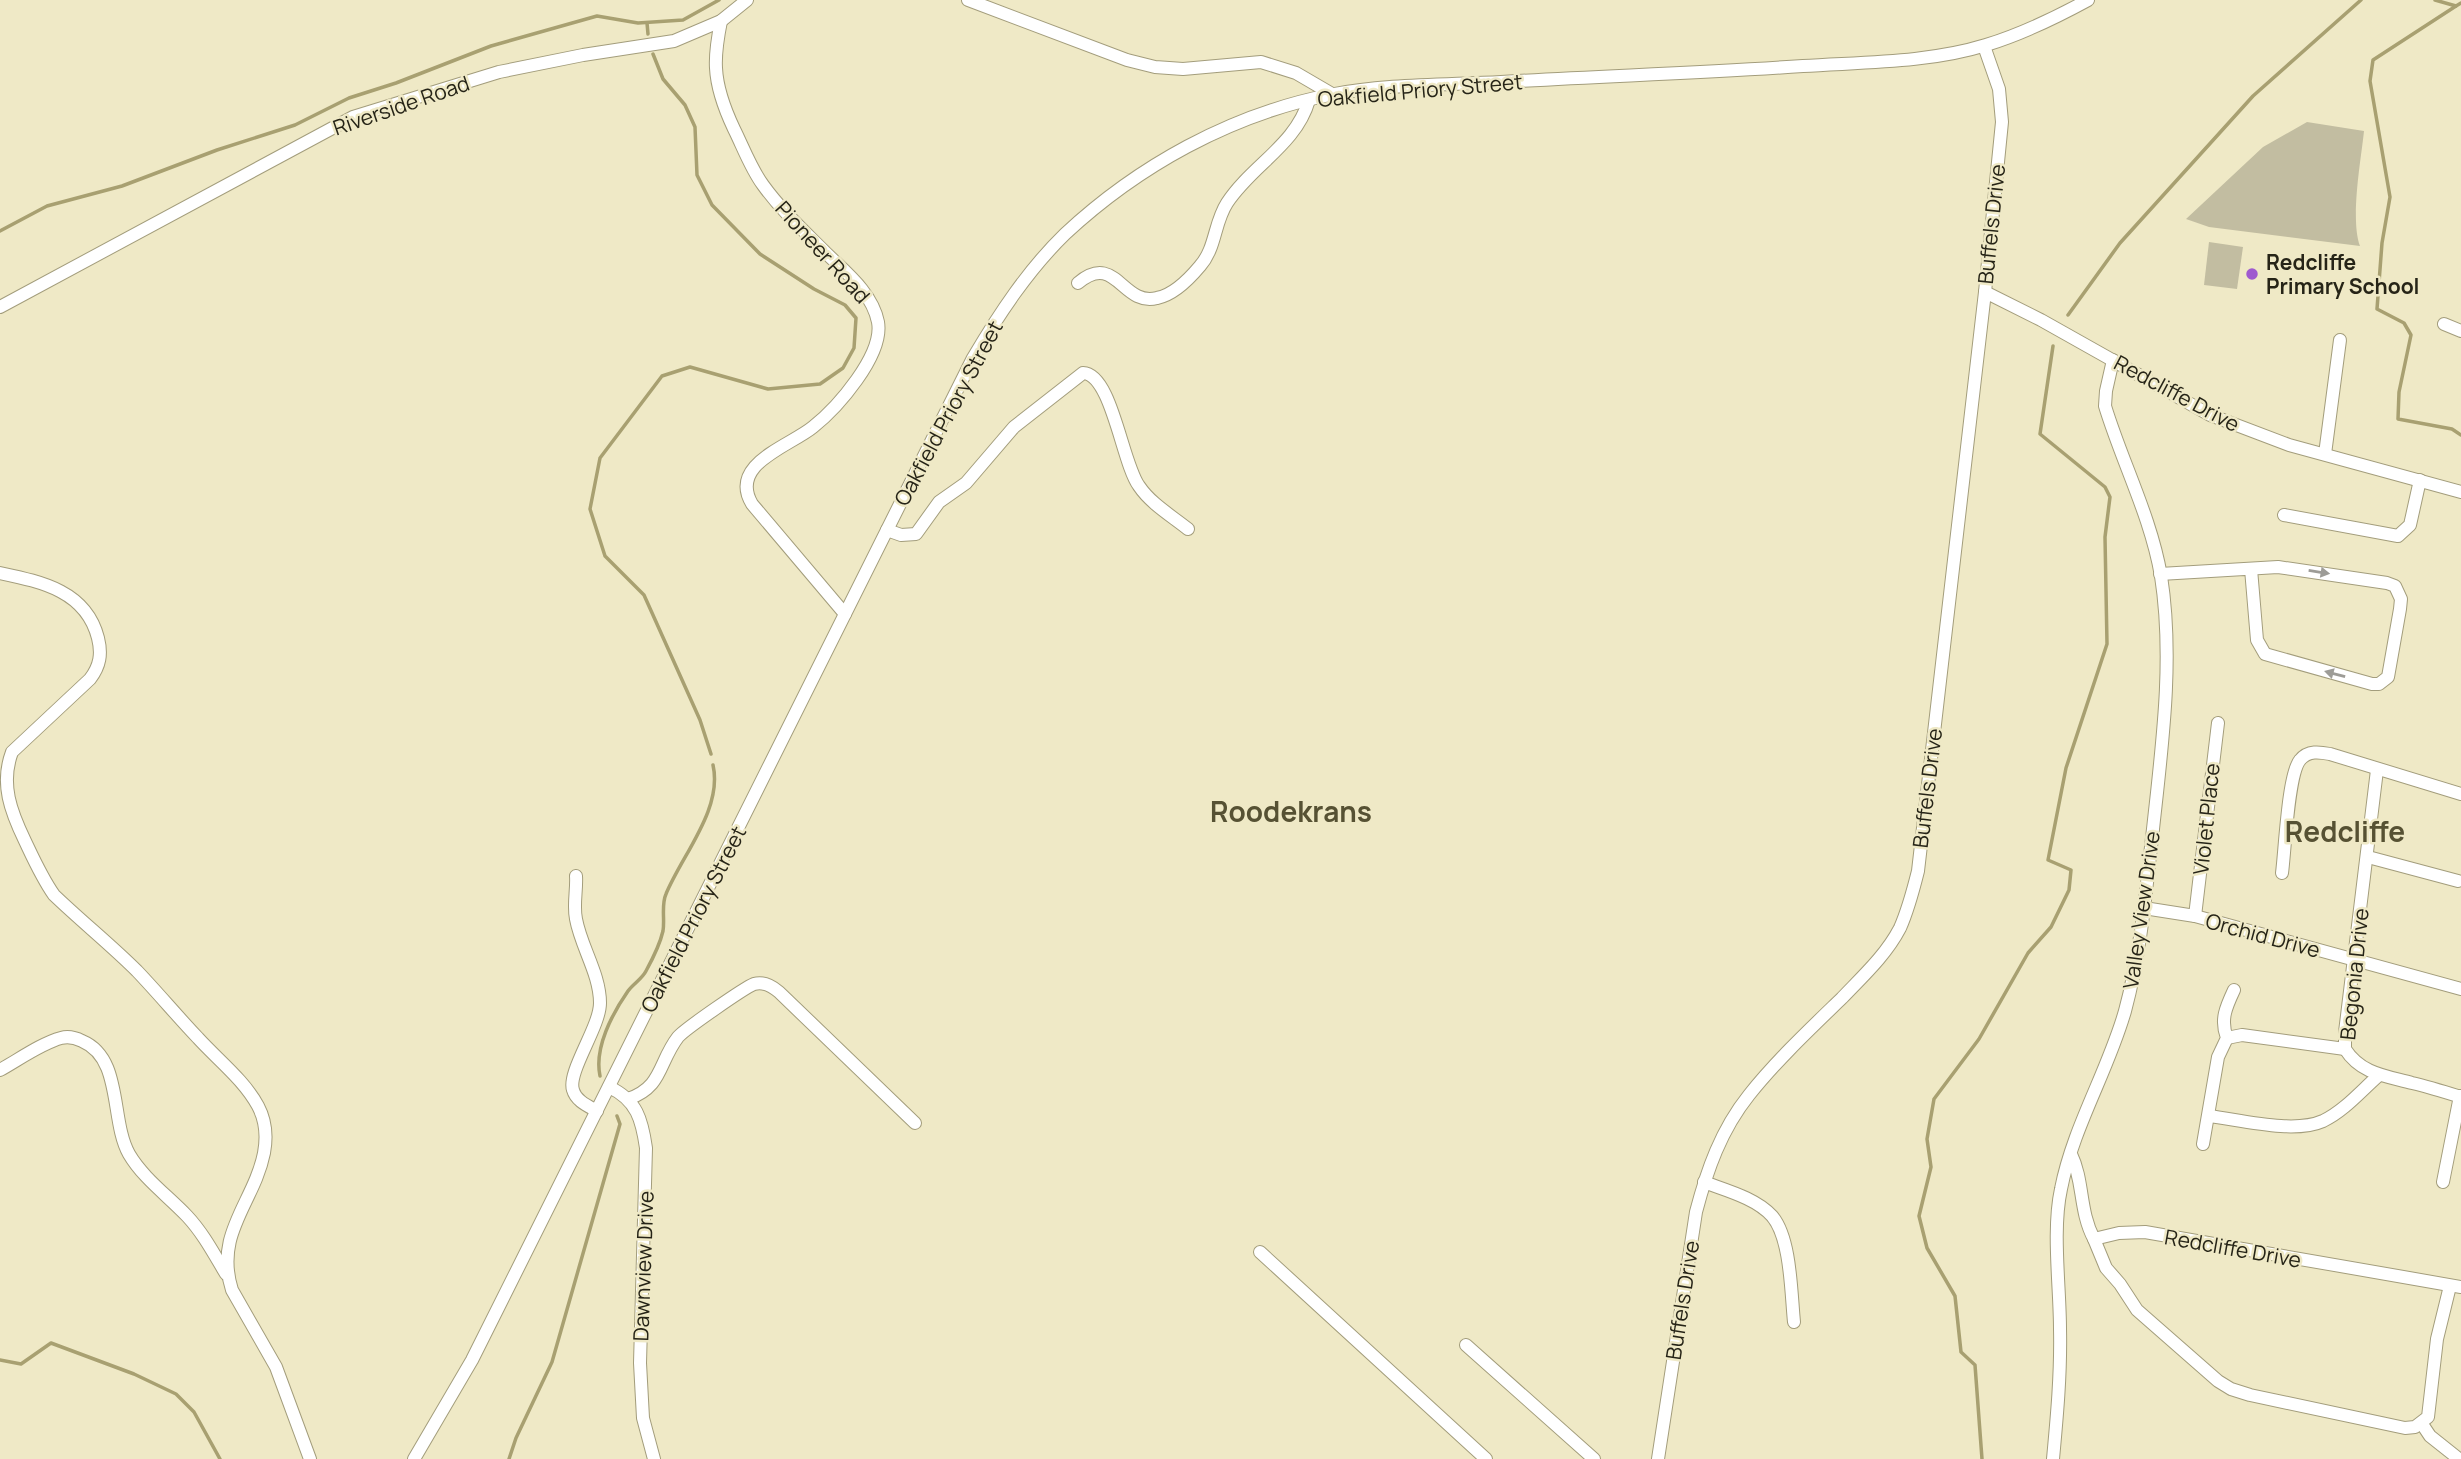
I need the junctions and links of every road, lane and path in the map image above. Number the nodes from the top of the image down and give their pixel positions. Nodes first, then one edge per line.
1 (747, 0) edge
2 (968, 0) edge
3 (2088, 0) edge
4 (721, 21) junction
5 (1984, 46) junction
6 (1332, 94) junction
7 (1309, 100) junction
8 (1078, 283) dead end
9 (1985, 292) junction
10 (0, 307) edge
11 (2444, 324) dead end
12 (2461, 331) edge
13 (2340, 340) dead end
14 (2113, 359) junction
15 (2325, 454) junction
16 (2420, 481) junction
17 (2461, 492) edge
18 (2284, 515) dead end
19 (1188, 529) dead end
20 (887, 530) junction
21 (2251, 569) junction
22 (0, 573) edge
23 (2160, 574) junction
24 (845, 614) junction
25 (2218, 723) dead end
26 (2377, 770) junction
27 (2461, 793) edge
28 (2368, 858) junction
29 (2283, 873) dead end
30 (576, 876) dead end
31 (2458, 881) dead end
32 (2144, 908) junction
33 (2195, 916) junction
34 (2354, 960) junction
35 (2461, 989) edge
36 (2234, 990) dead end
37 (2227, 1038) junction
38 (2345, 1049) junction
39 (0, 1070) edge
40 (2378, 1076) junction
41 (609, 1087) junction
42 (2460, 1097) edge
43 (628, 1099) junction
44 (597, 1111) junction
45 (2209, 1116) junction
46 (915, 1123) dead end
47 (2203, 1144) dead end
48 (2071, 1154) junction
49 (1704, 1182) junction
50 (2443, 1182) dead end
51 (2094, 1239) junction
52 (1260, 1252) dead end
53 (228, 1277) junction
54 (2455, 1286) edge
55 (1794, 1322) dead end
56 (1466, 1345) dead end
57 (2422, 1424) junction
58 (310, 1459) edge
59 (414, 1459) edge
60 (654, 1459) edge
61 (1486, 1459) edge
62 (1594, 1459) edge
63 (1658, 1459) edge
64 (2053, 1459) edge
65 (2459, 1459) edge

1 - 4 street, Riverside Road
2 - 6 street
3 - 5 street, Oakfield Priory Street
4 - 10 street, Riverside Road
4 - 24 street, Pioneer Road
5 - 6 street, Oakfield Priory Street
5 - 9 street, Buffels Drive
6 - 7 street, Oakfield Priory Street
7 - 8 street
7 - 20 street, Oakfield Priory Street
9 - 14 street, Redcliffe Drive
9 - 49 street, Buffels Drive
11 - 12 street
13 - 15 street
14 - 15 street, Redcliffe Drive
14 - 23 street, Valley View Drive
15 - 16 street, Redcliffe Drive
16 - 17 street, Redcliffe Drive
16 - 18 street
19 - 20 street
20 - 24 street, Oakfield Priory Street
21 -> 21 street
21 - 23 street
22 - 53 street
23 - 32 street, Valley View Drive
24 - 41 street, Oakfield Priory Street
25 - 33 street, Violet Place
26 - 27 street
26 - 28 street, Begonia Drive
26 - 29 street
28 - 31 street
28 - 34 street, Begonia Drive
30 - 44 street
32 - 33 street, Orchid Drive
32 - 48 street, Valley View Drive
33 - 34 street, Orchid Drive
34 - 35 street, Orchid Drive
34 - 38 street, Begonia Drive
36 - 37 street
37 - 38 street
37 - 45 street
38 - 40 street, Begonia Drive
39 - 53 street
40 - 42 street, Begonia Drive
40 - 45 street
41 - 43 street
41 - 44 street, Oakfield Priory Street
42 - 50 street
43 - 46 street
43 - 60 street, Dawnview Drive
44 - 59 street, Oakfield Priory Street
45 - 47 street
48 - 51 street
48 - 64 street, Valley View Drive
49 - 55 street
49 - 63 street, Buffels Drive
51 - 54 street, Redcliffe Drive
51 - 57 street
52 - 61 street
53 - 58 street
54 - 57 street
56 - 62 street
57 - 65 street

